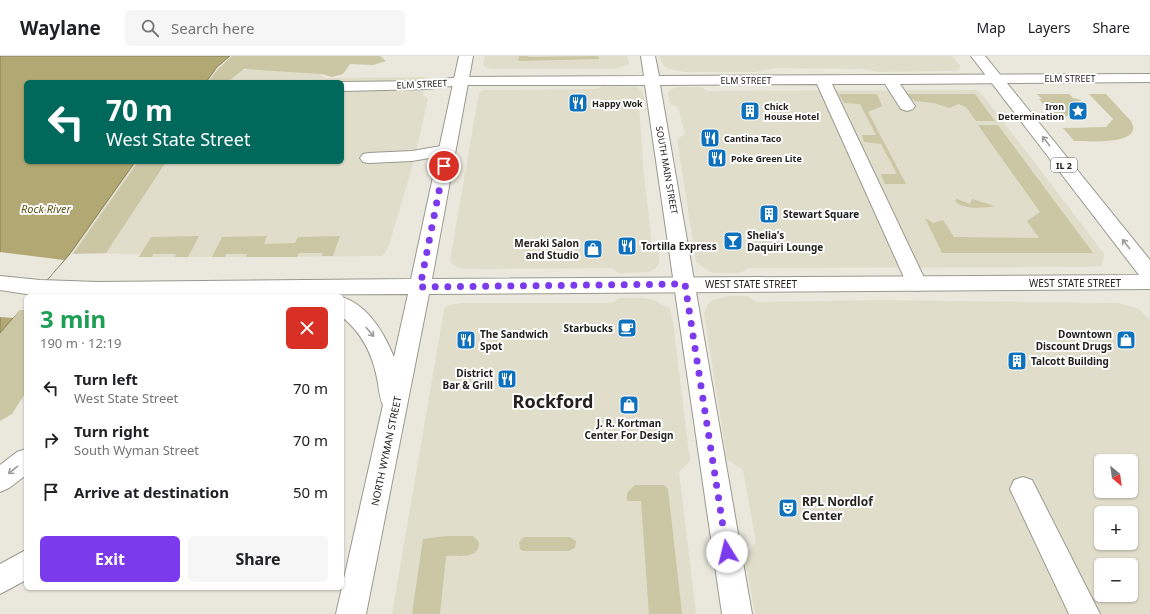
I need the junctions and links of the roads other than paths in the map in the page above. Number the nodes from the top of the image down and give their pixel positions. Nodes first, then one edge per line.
1 (466, 56) edge
2 (648, 56) edge
3 (978, 56) edge
4 (996, 78) junction
5 (1150, 78) edge
6 (822, 79) junction
7 (874, 79) junction
8 (890, 79) junction
9 (652, 80) junction
10 (460, 81) junction
11 (344, 86) edge
12 (907, 106) dead end
13 (890, 107) dead end
14 (447, 150) junction
15 (371, 152) dead end
16 (1150, 274) edge
17 (1150, 282) edge
18 (0, 283) edge
19 (685, 284) junction
20 (917, 284) junction
21 (420, 287) junction
22 (317, 292) edge
23 (344, 307) edge
24 (394, 412) junction
25 (24, 462) edge
26 (0, 480) edge
27 (1023, 489) dead end
28 (24, 565) edge
29 (0, 580) edge
30 (348, 614) edge
31 (351, 614) edge
32 (737, 614) edge
33 (1085, 614) edge

1 - 10 main road, NORTH WYMAN STREET
2 - 9 main road, SOUTH MAIN STREET
3 - 4 main road, IL 2
4 - 5 main road, ELM STREET
4 - 8 main road, ELM STREET
16 -> 4 main road, IL 2
6 - 7 main road, ELM STREET
6 - 9 main road, ELM STREET
6 - 20 main road
7 - 8 main road, ELM STREET
7 - 13 main road
8 - 12 main road
9 - 10 main road, ELM STREET
9 - 19 main road, SOUTH MAIN STREET
10 - 11 main road, ELM STREET
10 - 14 main road, NORTH WYMAN STREET
14 - 15 main road
14 - 21 main road, NORTH WYMAN STREET
17 - 20 main road, WEST STATE STREET
18 - 22 main road, WEST STATE STREET
19 - 20 main road, WEST STATE STREET
19 - 21 main road, WEST STATE STREET
19 - 32 main road, SOUTH MAIN STREET
21 - 22 main road, WEST STATE STREET
21 - 24 main road, NORTH WYMAN STREET
23 -> 24 main road
24 - 31 main road, NORTH WYMAN STREET
25 -> 26 main road
27 - 33 main road
28 - 29 main road
30 - 31 main road

